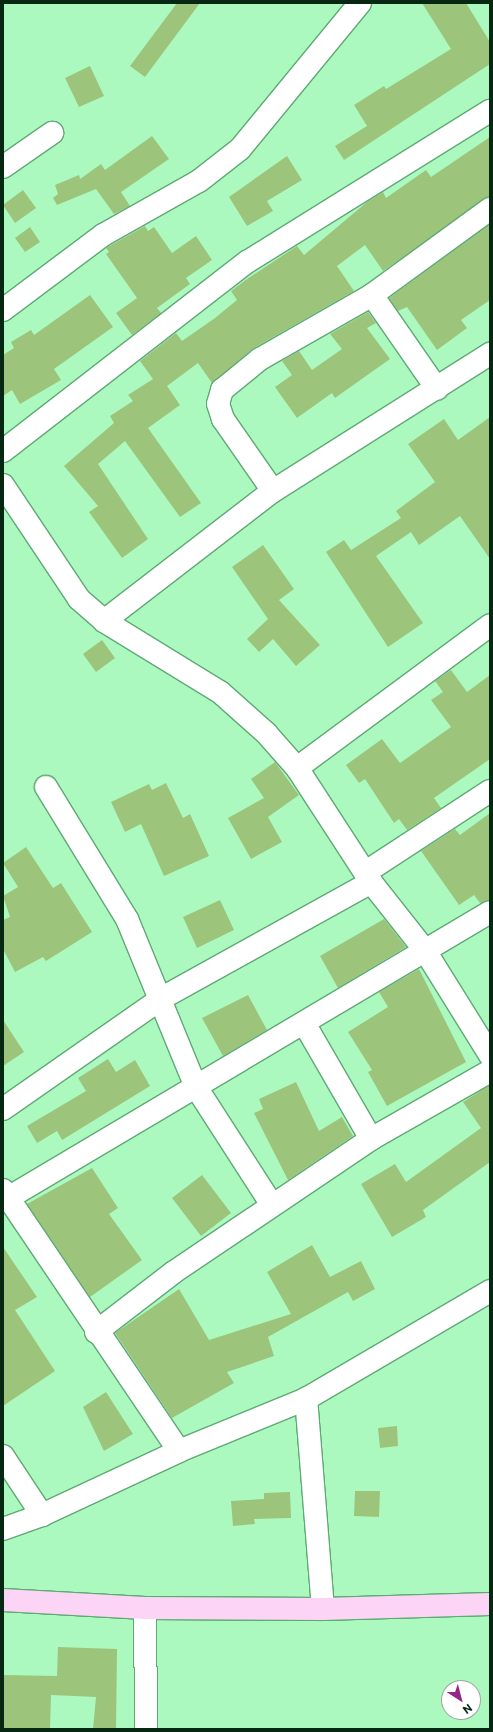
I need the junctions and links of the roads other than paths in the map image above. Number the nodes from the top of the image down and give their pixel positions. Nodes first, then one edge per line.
1 (360, 3) edge
2 (490, 111) edge
3 (52, 133) dead end
4 (3, 167) edge
5 (490, 209) edge
6 (372, 295) junction
7 (3, 310) edge
8 (490, 354) edge
9 (437, 389) junction
10 (3, 451) edge
11 (3, 485) edge
12 (273, 490) junction
13 (104, 621) junction
14 (487, 632) edge
15 (297, 768) junction
16 (46, 787) dead end
17 (490, 790) edge
18 (368, 877) junction
19 (490, 912) edge
20 (424, 949) junction
21 (162, 998) junction
22 (304, 1023) junction
23 (490, 1055) edge
24 (490, 1071) edge
25 (196, 1087) junction
26 (3, 1109) edge
27 (371, 1139) junction
28 (6, 1194) edge
29 (272, 1205) junction
30 (490, 1291) edge
31 (96, 1332) junction
32 (306, 1399) junction
33 (178, 1451) junction
34 (3, 1456) edge
35 (42, 1516) junction
36 (3, 1529) edge
37 (3, 1600) edge
38 (490, 1604) edge
39 (145, 1608) junction
40 (322, 1609) junction
41 (146, 1729) edge

1 - 7 street
2 - 10 street
3 - 4 street
5 - 6 street
6 - 9 street
6 - 12 street
8 - 9 street
9 - 12 street
11 - 13 street
12 - 13 street
13 - 15 street
14 - 15 street
15 - 18 street
16 - 21 street
17 - 18 street
18 - 20 street
18 - 21 street
19 - 20 street
20 - 22 street
20 - 23 street
21 - 25 street
21 - 26 street
22 - 25 street
22 - 27 street
24 - 27 street
25 - 28 street
25 - 29 street
27 - 29 street
28 - 31 street
29 - 31 street
30 - 32 street
31 - 33 street
32 - 33 street
32 - 40 street
33 - 35 street
34 - 35 street
35 - 36 street
37 - 39 main road
38 - 40 main road
39 - 40 main road
39 - 41 street

